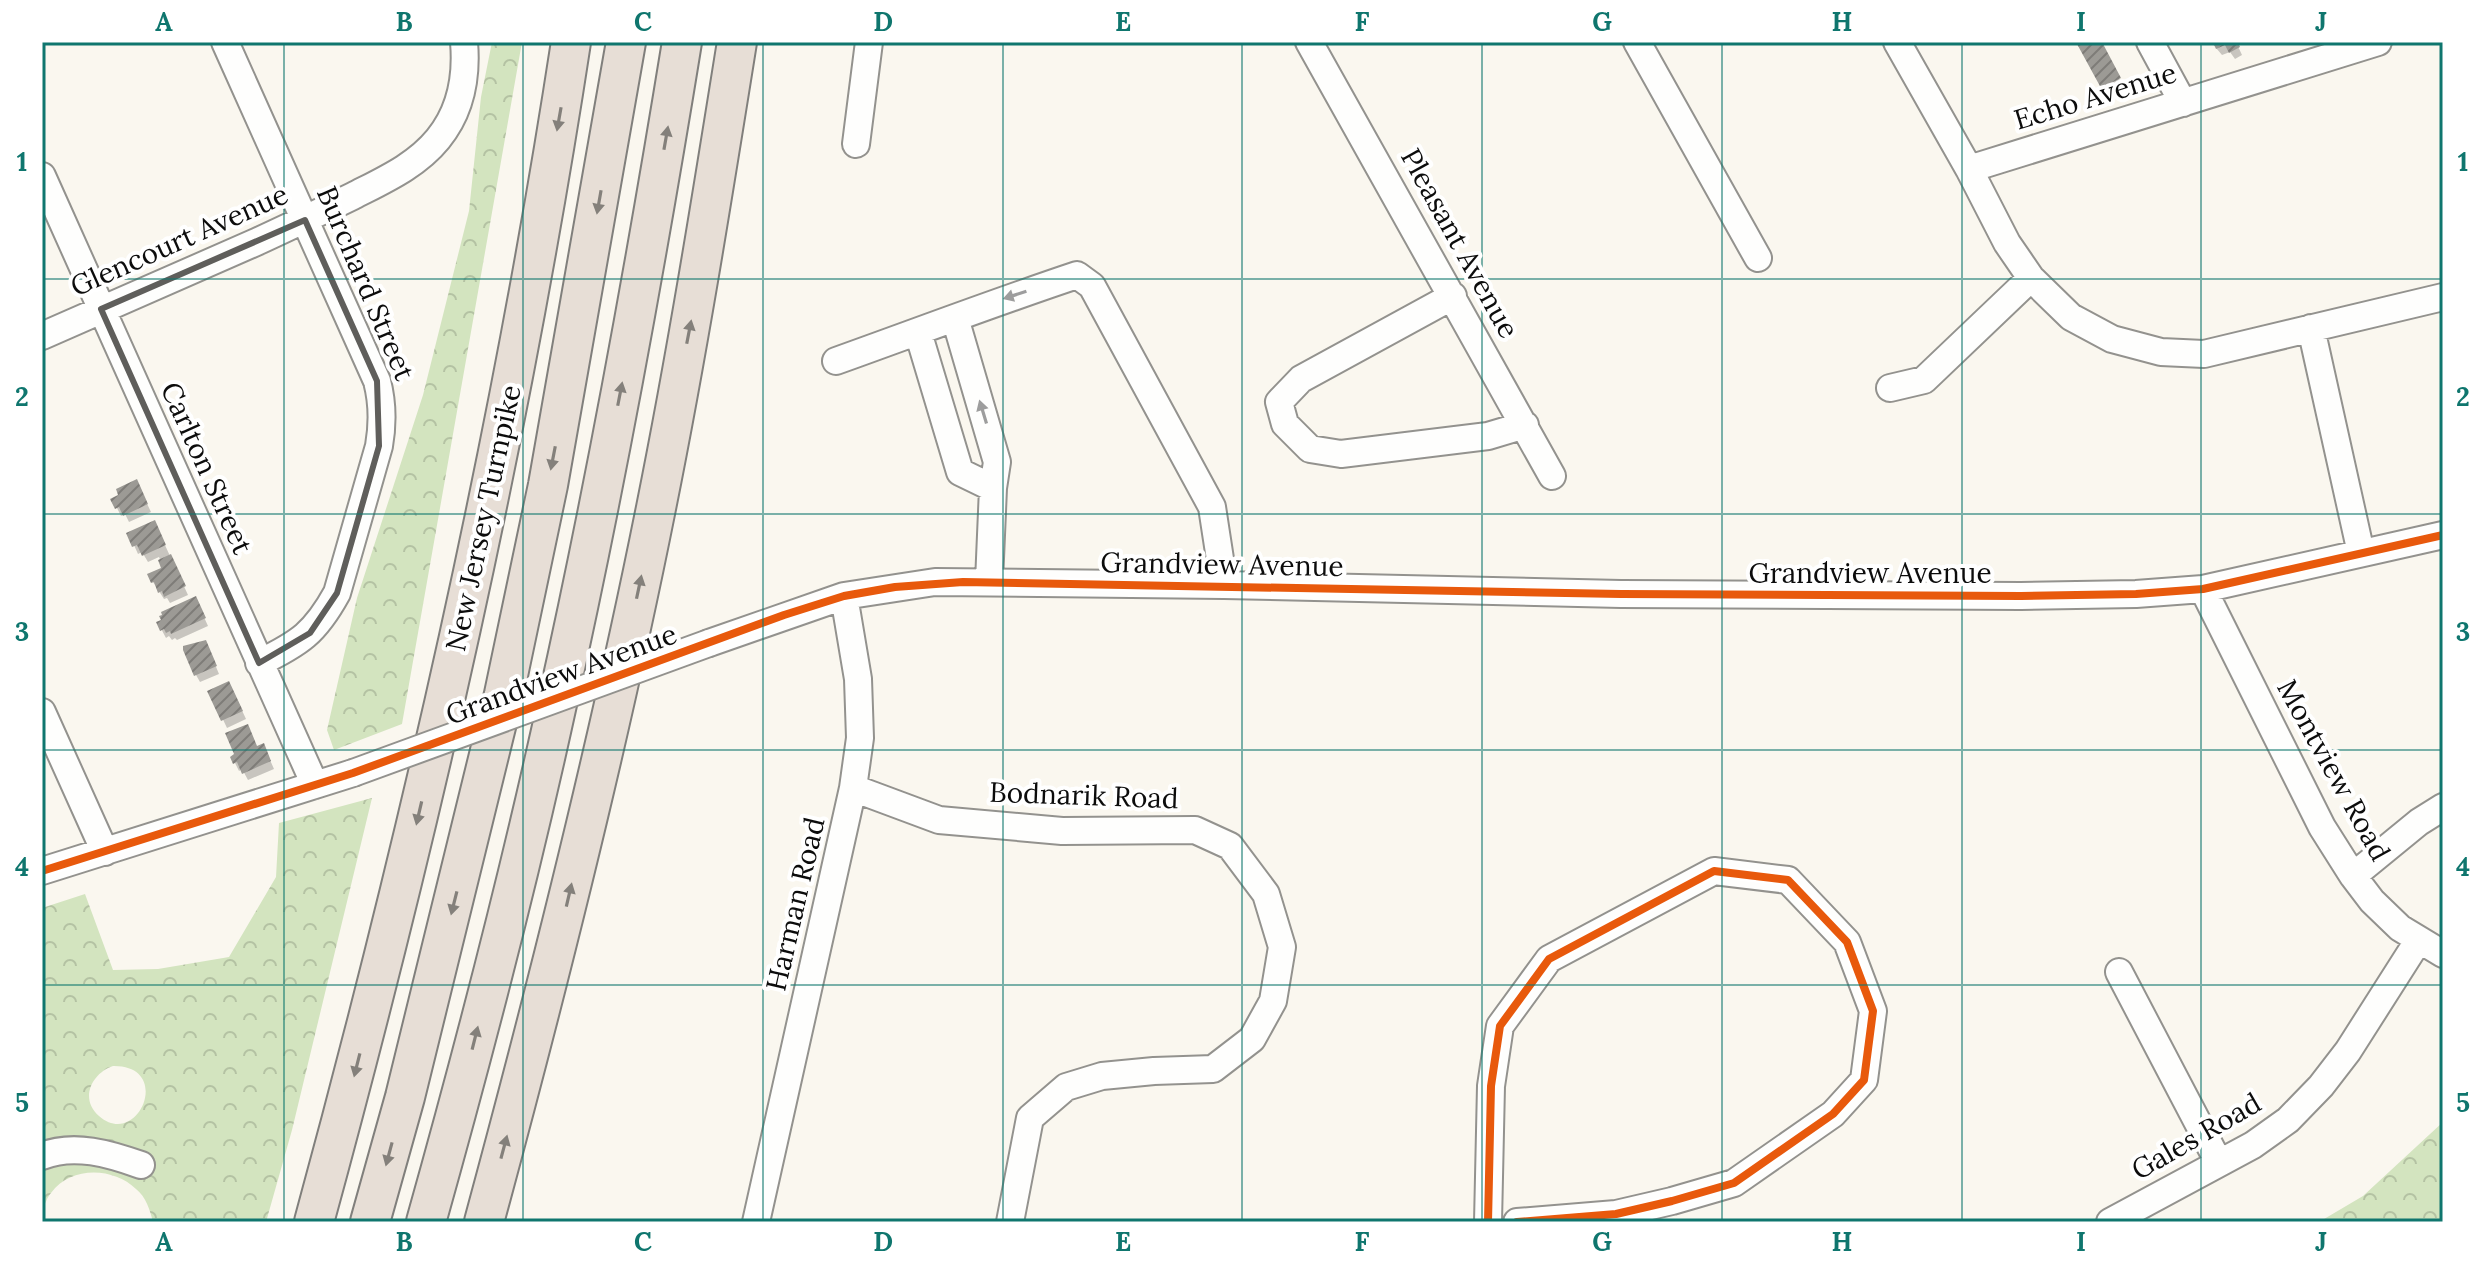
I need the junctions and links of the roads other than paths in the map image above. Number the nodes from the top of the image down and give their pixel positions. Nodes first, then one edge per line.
1 (225, 42) edge
2 (464, 42) edge
3 (571, 42) edge
4 (626, 42) edge
5 (682, 42) edge
6 (737, 42) edge
7 (869, 42) edge
8 (1309, 42) edge
9 (1637, 42) edge
10 (1897, 42) edge
11 (2150, 42) edge
12 (2378, 42) edge
13 (2183, 103) junction
14 (856, 144) dead end
15 (1969, 169) junction
16 (42, 176) edge
17 (305, 220) junction
18 (1758, 258) dead end
19 (2031, 278) junction
20 (1453, 296) junction
21 (2443, 297) edge
22 (101, 309) junction
23 (955, 318) junction
24 (2311, 328) junction
25 (918, 332) junction
26 (42, 336) edge
27 (836, 361) dead end
28 (1890, 388) dead end
29 (1525, 425) junction
30 (1552, 476) dead end
31 (993, 488) junction
32 (2443, 535) edge
33 (2361, 553) junction
34 (989, 582) junction
35 (1224, 585) junction
36 (2203, 589) junction
37 (844, 596) junction
38 (259, 663) junction
39 (42, 712) edge
40 (315, 785) junction
41 (853, 788) junction
42 (2443, 807) edge
43 (105, 852) junction
44 (42, 871) edge
45 (2353, 876) junction
46 (2418, 941) junction
47 (2443, 954) edge
48 (2119, 972) dead end
49 (42, 1156) edge
50 (2219, 1163) junction
51 (141, 1165) dead end
52 (314, 1222) edge
53 (370, 1222) edge
54 (426, 1222) edge
55 (484, 1222) edge
56 (756, 1222) edge
57 (1010, 1222) edge
58 (1488, 1222) edge
59 (1517, 1222) edge
60 (2110, 1222) edge

1 - 17 street, Burchard Street
2 - 17 street, Glencourt Avenue
3 -> 52 highway, New Jersey Turnpike
4 -> 53 highway, New Jersey Turnpike
54 -> 5 highway
55 -> 6 highway
7 - 14 street
8 - 20 street, Pleasant Avenue
9 - 18 street
10 - 15 street
11 - 13 street
12 - 13 street, Echo Avenue
13 - 15 street, Echo Avenue
15 - 19 street
16 - 22 street, Carlton Street
17 - 22 street, Glencourt Avenue
17 - 38 street, Burchard Street
19 - 24 street
19 - 28 street
20 - 29 street, Pleasant Avenue
20 - 29 street
21 - 24 street
22 - 26 street, Glencourt Avenue
22 - 38 street, Carlton Street
23 - 25 street
31 -> 23 street
35 -> 23 street
24 - 33 street
25 - 27 street
25 - 31 street
29 - 30 street, Pleasant Avenue
31 - 34 street
32 - 33 street, Grandview Avenue
33 - 36 street, Grandview Avenue
34 - 35 street, Grandview Avenue
34 - 37 street, Grandview Avenue
35 - 36 street, Grandview Avenue
36 - 45 street, Montview Road
37 - 40 street, Grandview Avenue, bridge
37 - 41 street, Harman Road
38 - 40 street, Carlton Street
39 - 43 street
40 - 43 street, Grandview Avenue
41 - 56 street, Harman Road
41 - 57 street, Bodnarik Road
42 - 45 street
43 - 44 street, Grandview Avenue
45 - 46 street, Montview Road
46 - 47 street, Montview Road
46 - 50 street, Gales Road
48 - 50 street
49 - 51 street
50 - 60 street, Gales Road
58 - 59 street

